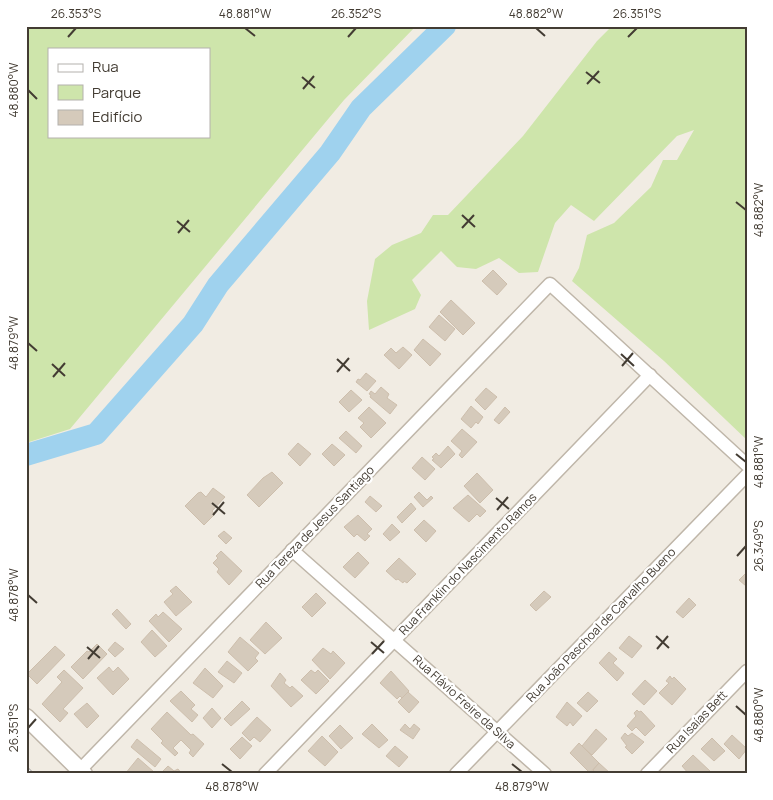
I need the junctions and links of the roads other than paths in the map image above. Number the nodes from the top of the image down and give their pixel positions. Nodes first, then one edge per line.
1 (650, 376) junction
2 (747, 465) edge
3 (747, 475) edge
4 (292, 550) junction
5 (394, 640) junction
6 (747, 671) edge
7 (26, 717) edge
8 (497, 732) junction
9 (82, 772) edge
10 (265, 774) edge
11 (456, 774) edge
12 (545, 774) edge
13 (647, 774) edge

1 - 2 street
1 - 4 street, Rua Tereza de Jesus Santiago
1 - 5 street, Rua Franklin do Nascimento Ramos
3 - 8 street, Rua João Paschoal de Carvalho Bueno
4 - 5 street, Rua Flávio Freire da Silva
4 - 9 street, Rua Tereza de Jesus Santiago
5 - 8 street, Rua Flávio Freire da Silva
5 - 10 street, Rua Franklin do Nascimento Ramos
6 - 13 street, Rua Isaías Bett
7 - 9 street
8 - 11 street, Rua João Paschoal de Carvalho Bueno
8 - 12 street, Rua Flávio Freire da Silva

